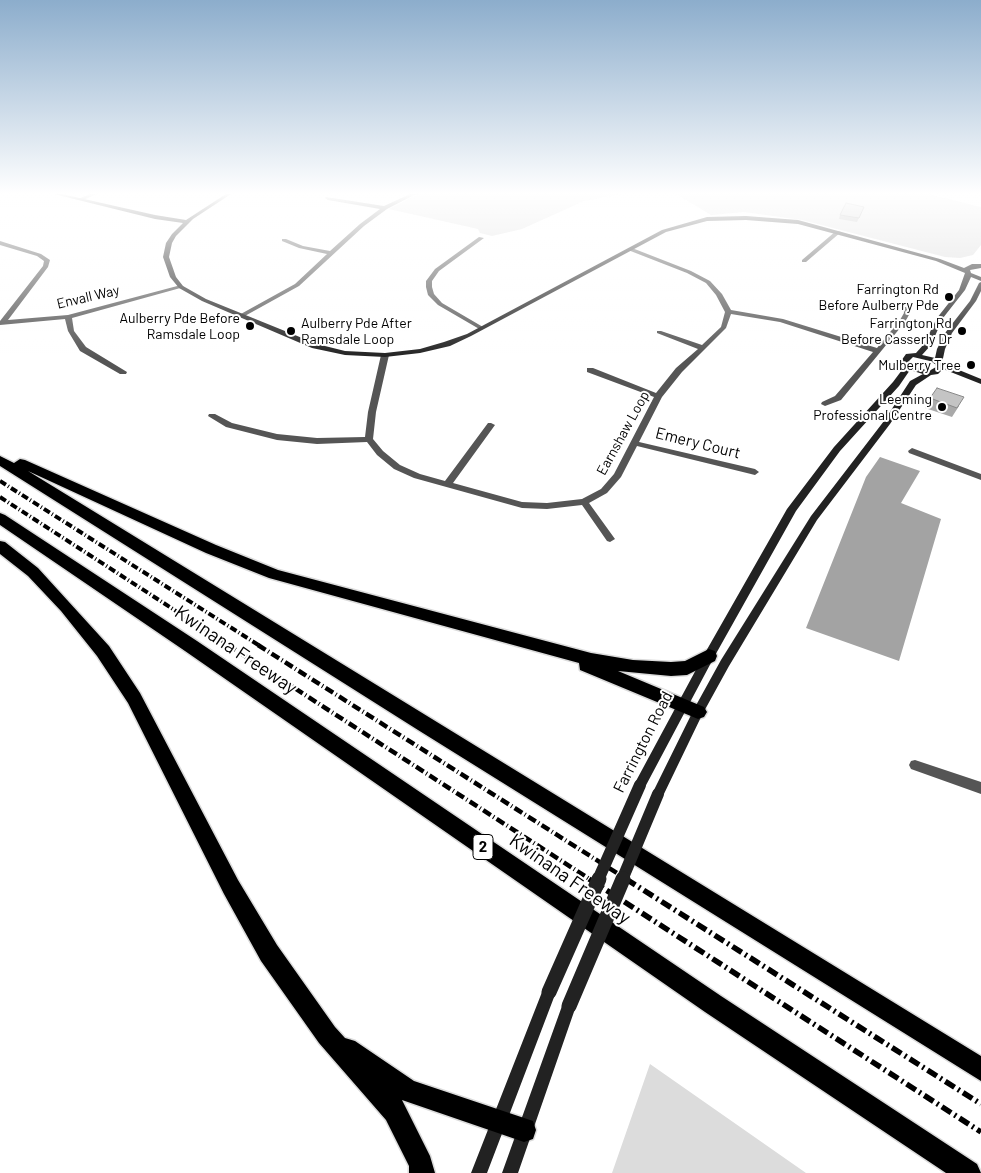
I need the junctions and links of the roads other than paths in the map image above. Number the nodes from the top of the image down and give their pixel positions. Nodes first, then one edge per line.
1 (21, 249) edge
2 (169, 249) edge
3 (310, 249) edge
4 (337, 249) edge
5 (466, 249) edge
6 (629, 249) edge
7 (632, 249) edge
8 (819, 249) edge
9 (898, 249) edge
10 (332, 253) junction
11 (804, 262) dead end
12 (974, 267) edge
13 (981, 279) edge
14 (981, 284) edge
15 (181, 287) junction
16 (905, 308) dead end
17 (728, 312) junction
18 (241, 316) junction
19 (68, 317) junction
20 (1, 323) edge
21 (481, 328) junction
22 (660, 332) dead end
23 (703, 348) junction
24 (878, 351) junction
25 (386, 355) junction
26 (918, 355) junction
27 (909, 366) junction
28 (936, 368) junction
29 (590, 370) dead end
30 (123, 372) dead end
31 (981, 382) edge
32 (658, 396) junction
33 (825, 404) dead end
34 (212, 416) dead end
35 (491, 425) dead end
36 (368, 439) junction
37 (634, 443) junction
38 (912, 451) dead end
39 (0, 454) edge
40 (0, 460) edge
41 (755, 472) dead end
42 (981, 477) edge
43 (447, 485) junction
44 (584, 502) junction
45 (0, 518) edge
46 (610, 539) dead end
47 (0, 546) edge
48 (515, 638) junction
49 (709, 656) junction
50 (690, 709) junction
51 (915, 766) dead end
52 (981, 788) edge
53 (327, 1035) junction
54 (981, 1069) edge
55 (499, 1122) junction
56 (524, 1130) junction
57 (422, 1173) edge
58 (479, 1173) edge
59 (510, 1173) edge
60 (968, 1173) edge

1 - 20 street
2 - 15 main road
3 - 10 street
4 - 10 street
5 - 21 street
6 - 21 main road
7 - 17 street
8 - 11 street
9 - 12 main road
10 - 18 street
12 - 13 main road
12 - 26 main road
14 - 28 main road
15 - 18 main road
15 - 19 street, Envall Way
16 - 24 street
17 - 23 street, Earnshaw Loop
17 - 24 street
18 - 25 main road
19 - 20 street, Envall Way
19 - 30 street
21 - 25 main road
22 - 23 street
23 - 32 street, Earnshaw Loop
24 - 33 street
25 - 36 street
26 - 27 main road, Farrington Road
26 - 28 main road
27 - 28 main road
27 - 49 main road, Farrington Road
28 - 31 main road
28 - 50 main road, Farrington Road
29 - 32 street
32 - 37 street, Earnshaw Loop
34 - 36 street
35 - 43 street
36 - 43 street, Earnshaw Loop
37 - 41 street, Emery Court
37 - 44 street, Earnshaw Loop
38 - 42 street
39 - 48 highway
40 - 54 highway, Kwinana Freeway
43 - 44 street, Earnshaw Loop
44 - 46 street
45 - 60 highway, Kwinana Freeway / 2
47 - 53 highway
48 - 49 highway
48 - 50 highway
49 - 50 main road, Farrington Road
50 - 55 main road, Farrington Road, bridge
50 - 56 main road, Farrington Road, bridge
51 - 52 street
53 - 55 highway
53 - 57 highway
55 - 56 highway
55 - 58 main road, Farrington Road
56 - 59 main road, Farrington Road

